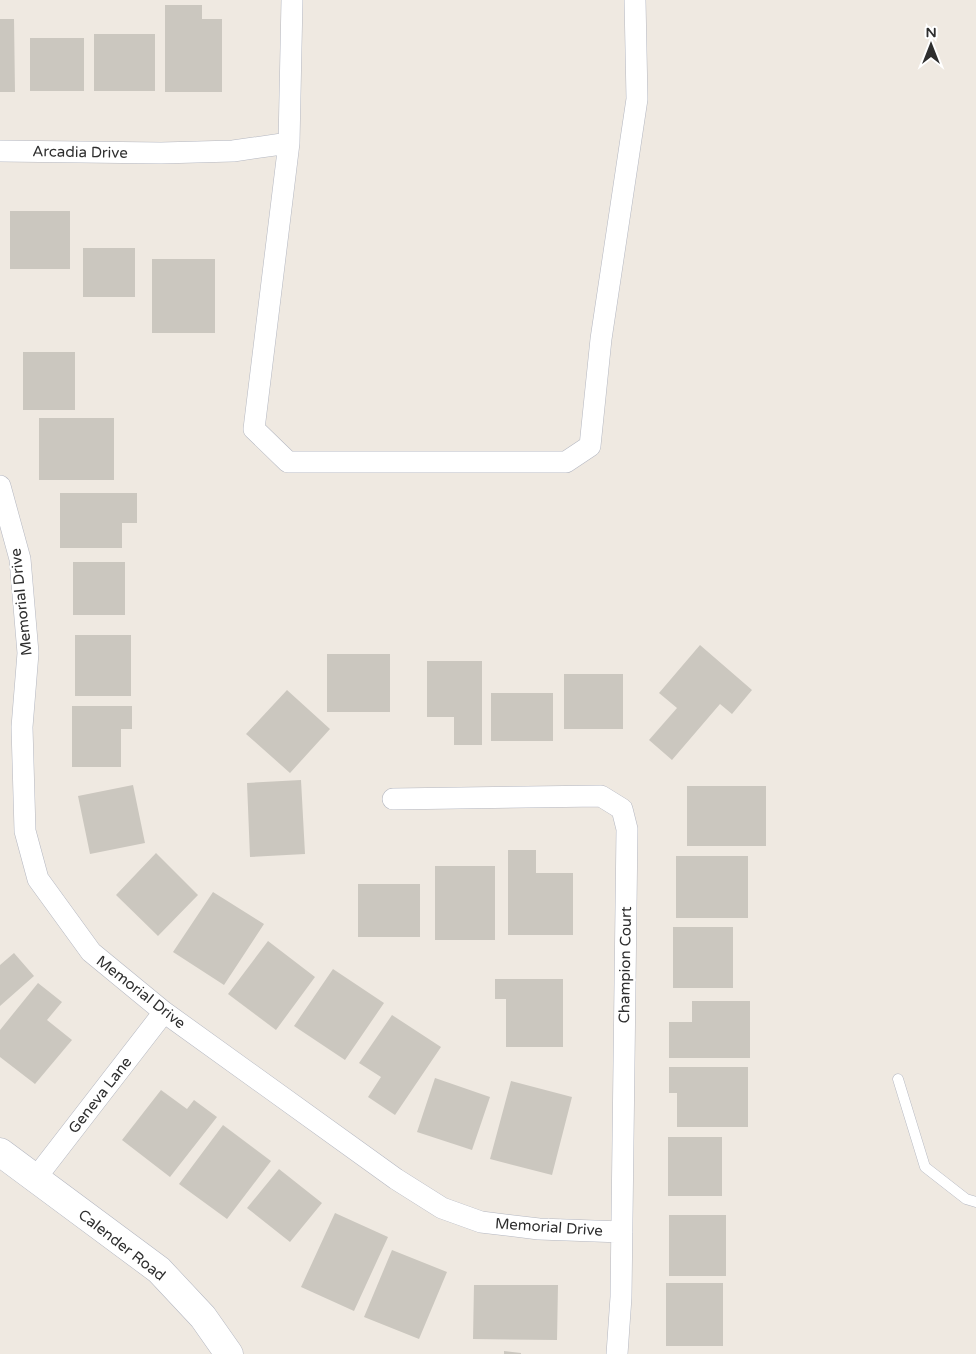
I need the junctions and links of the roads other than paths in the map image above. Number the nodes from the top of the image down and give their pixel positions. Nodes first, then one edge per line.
1 (292, 0) edge
2 (635, 0) edge
3 (288, 142) junction
4 (0, 151) edge
5 (0, 486) edge
6 (393, 799) dead end
7 (164, 1012) junction
8 (898, 1079) dead end
9 (0, 1152) edge
10 (35, 1178) junction
11 (976, 1202) edge
12 (622, 1232) junction
13 (229, 1354) edge
14 (617, 1354) edge

1 - 3 street
2 - 3 street
3 - 4 street, Arcadia Drive
5 - 7 street, Memorial Drive
6 - 12 street, Champion Court
7 - 10 street, Geneva Lane
7 - 12 street, Memorial Drive
8 - 11 lane
9 - 10 street, Calender Road
10 - 13 street, Calender Road
12 - 14 street, Champion Court

